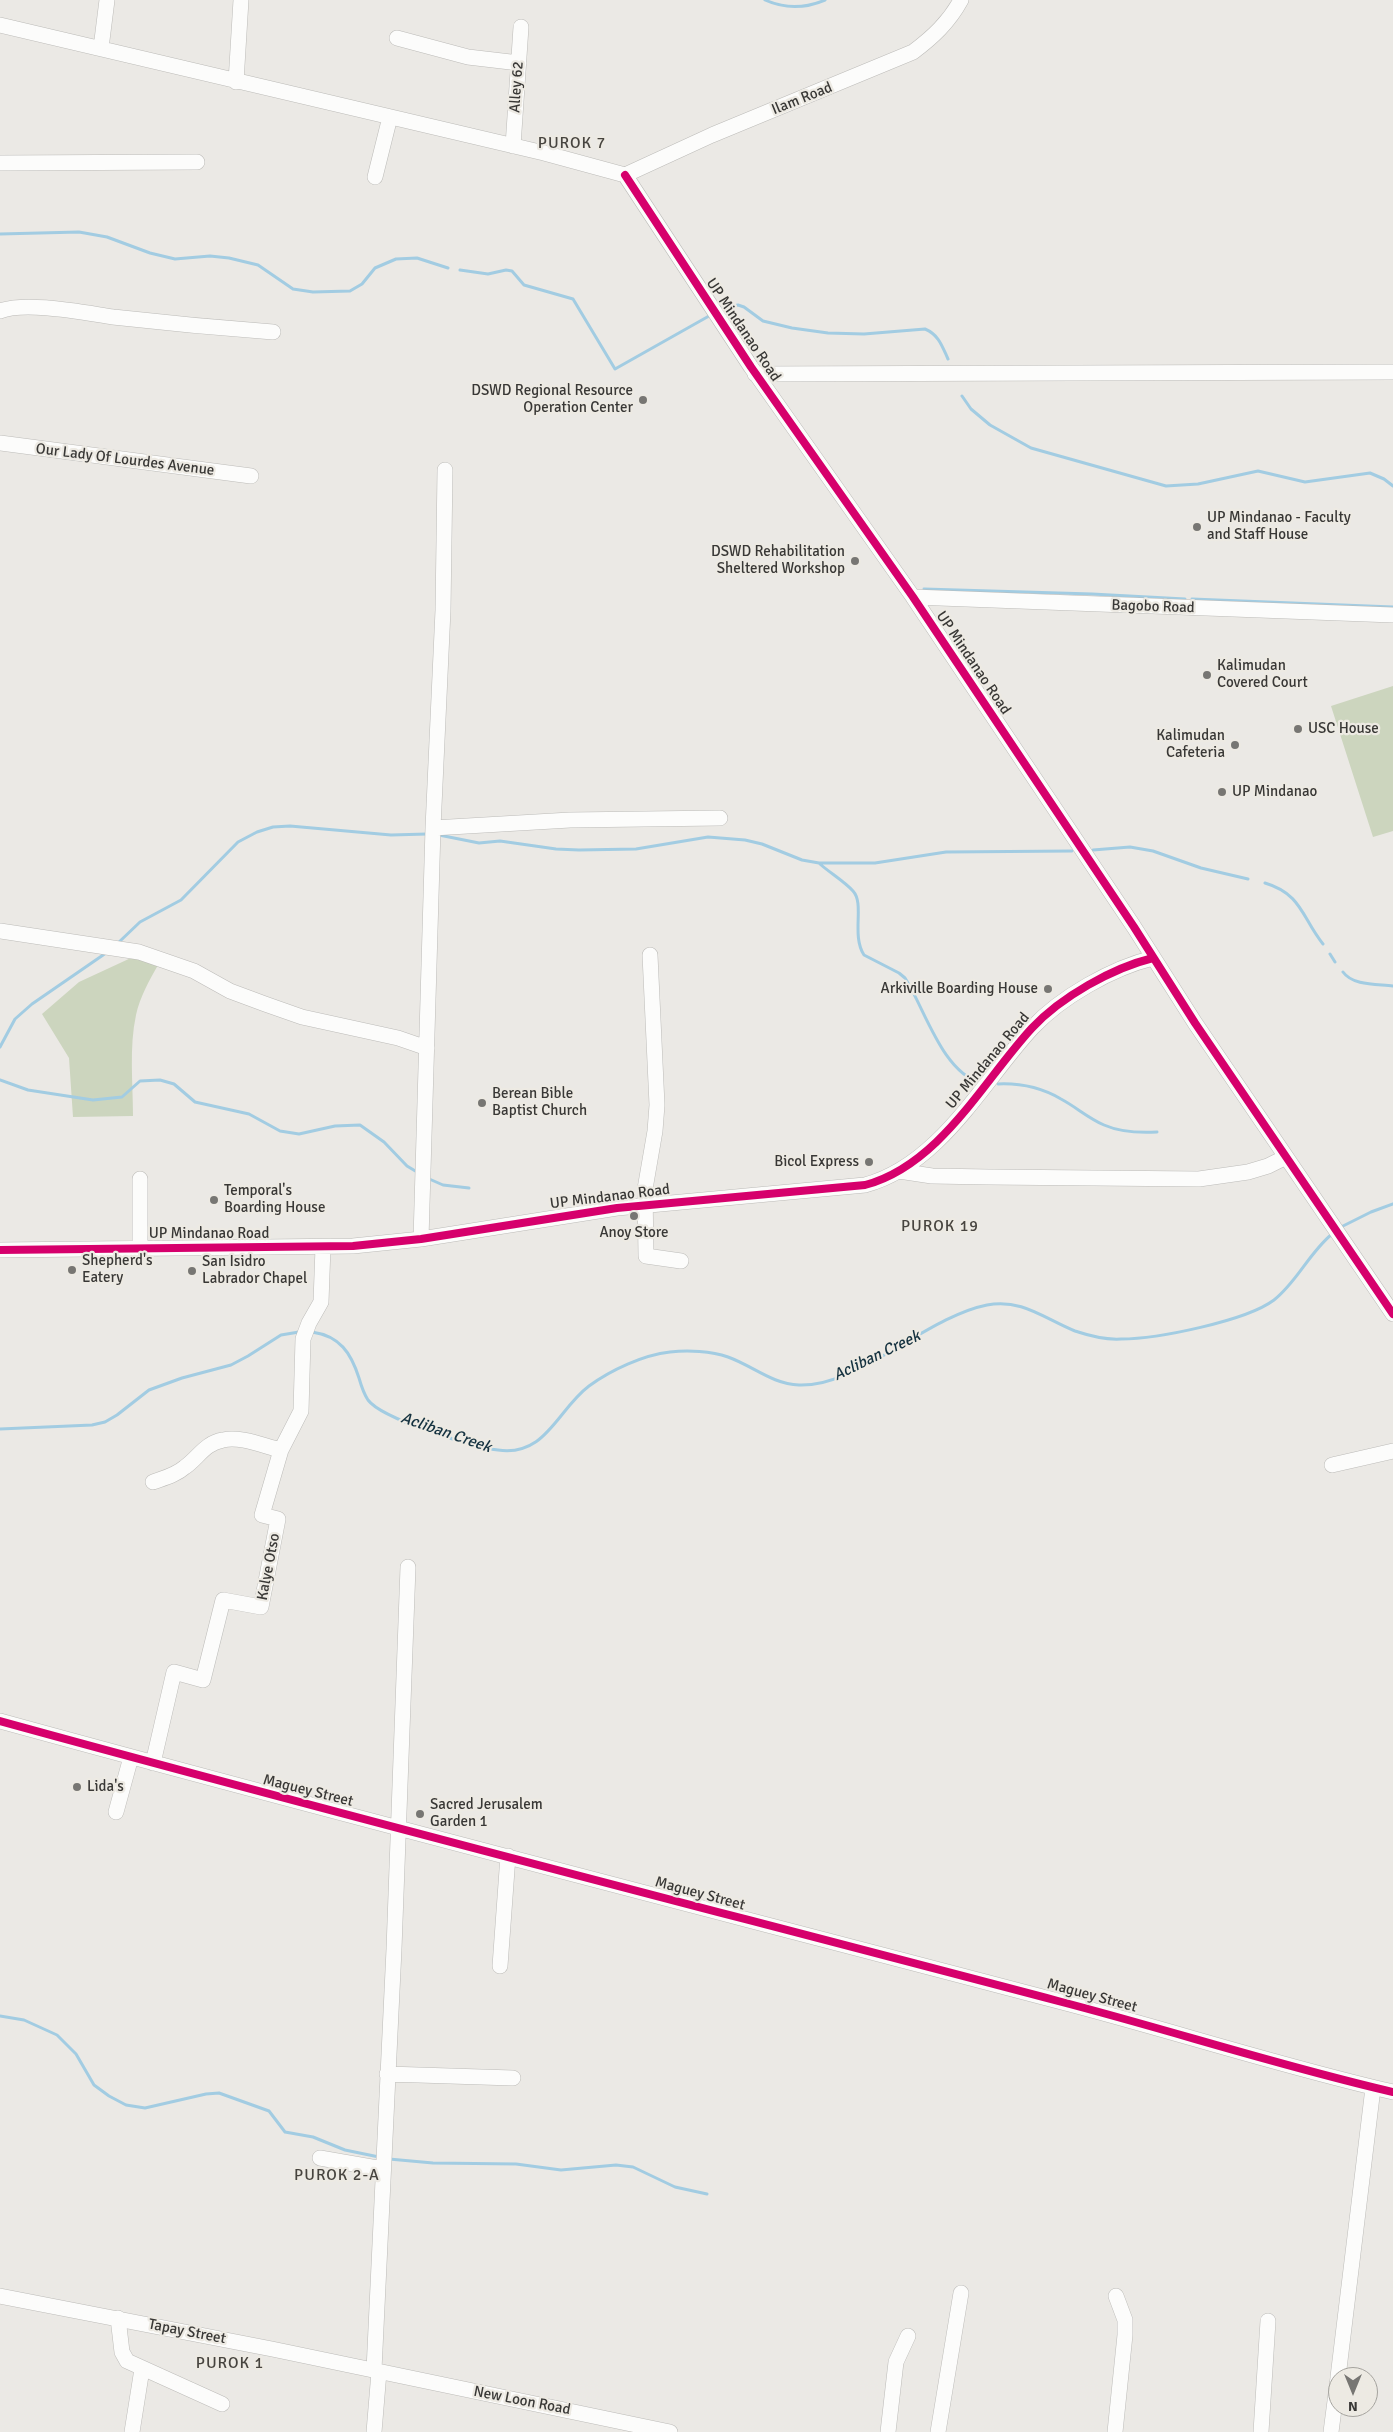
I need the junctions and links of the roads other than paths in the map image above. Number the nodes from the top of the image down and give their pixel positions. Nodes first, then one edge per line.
1 (107, 0) edge
2 (241, 0) edge
3 (961, 0) edge
4 (0, 25) edge
5 (521, 27) dead end
6 (397, 38) dead end
7 (100, 48) junction
8 (519, 63) junction
9 (236, 82) junction
10 (390, 117) junction
11 (514, 146) junction
12 (197, 162) dead end
13 (0, 163) edge
14 (625, 175) junction
15 (375, 177) dead end
16 (0, 311) edge
17 (273, 332) dead end
18 (1393, 372) edge
19 (1286, 377) junction
20 (758, 378) junction
21 (1393, 381) edge
22 (0, 443) edge
23 (445, 470) dead end
24 (251, 476) dead end
25 (913, 597) junction
26 (1393, 615) edge
27 (720, 818) dead end
28 (433, 828) junction
29 (0, 931) edge
30 (1151, 954) junction
31 (650, 955) dead end
32 (426, 1048) junction
33 (1286, 1157) junction
34 (899, 1171) junction
35 (140, 1179) dead end
36 (645, 1206) junction
37 (421, 1239) junction
38 (323, 1247) junction
39 (140, 1249) junction
40 (0, 1250) edge
41 (681, 1261) dead end
42 (1393, 1314) edge
43 (281, 1450) junction
44 (1393, 1451) edge
45 (1332, 1465) dead end
46 (153, 1482) dead end
47 (408, 1567) dead end
48 (0, 1721) edge
49 (131, 1757) junction
50 (153, 1763) junction
51 (116, 1812) dead end
52 (398, 1828) junction
53 (508, 1856) junction
54 (500, 1966) dead end
55 (387, 2074) junction
56 (513, 2078) dead end
57 (1373, 2088) junction
58 (1393, 2092) edge
59 (320, 2158) dead end
60 (383, 2169) junction
61 (961, 2293) dead end
62 (0, 2296) edge
63 (1116, 2296) dead end
64 (118, 2318) junction
65 (1268, 2322) dead end
66 (908, 2336) dead end
67 (1339, 2367) edge
68 (142, 2369) junction
69 (377, 2371) junction
70 (222, 2404) dead end
71 (1333, 2417) edge
72 (132, 2432) edge
73 (374, 2432) edge
74 (670, 2432) edge
75 (888, 2432) edge
76 (938, 2432) edge
77 (1115, 2432) edge
78 (1261, 2432) edge
79 (1331, 2432) edge

1 - 7 street
2 - 9 street
3 - 14 street, Ilam Road
4 - 7 street
5 - 8 street, Alley 62
6 - 8 street
7 - 9 street
8 - 11 street, Alley 62
9 - 10 street
10 - 11 street
10 - 15 street
11 - 14 street
12 - 13 street
14 - 20 street, UP Mindanao Road
16 - 17 street
18 - 19 street
19 - 20 street
19 - 21 street
20 - 25 street, UP Mindanao Road
22 - 24 street, Our Lady Of Lourdes Avenue
23 - 28 street
25 - 26 street, Bagobo Road
25 - 30 street, UP Mindanao Road
27 - 28 street
28 - 32 street
29 - 32 street
30 - 33 street
30 - 34 street, UP Mindanao Road
31 - 36 street
32 - 37 street
33 - 34 street
33 - 42 street
34 - 36 street, UP Mindanao Road
35 - 39 street
36 - 37 street, UP Mindanao Road
36 - 41 street
37 - 38 street, UP Mindanao Road
38 - 39 street, UP Mindanao Road
38 - 43 street, Kalye Otso
39 - 40 street, UP Mindanao Road
43 - 46 street
43 - 50 street, Kalye Otso
44 - 45 street
47 - 52 street
48 - 49 street, Maguey Street
49 - 50 street, Maguey Street
49 - 51 street
50 - 52 street, Maguey Street
52 - 53 street, Maguey Street
52 - 55 street
53 - 54 street
53 - 57 street, Maguey Street
55 - 56 street
55 - 60 street
57 - 58 street, Maguey Street
57 - 67 street
59 - 60 street
60 - 69 street
61 - 76 street
62 - 64 street, Tapay Street
63 - 77 street
64 - 68 street
64 - 69 street, Tapay Street
65 - 78 street
66 - 75 street
68 - 70 street
68 - 72 street
69 - 73 street
69 - 74 street, New Loon Road
71 - 79 street

